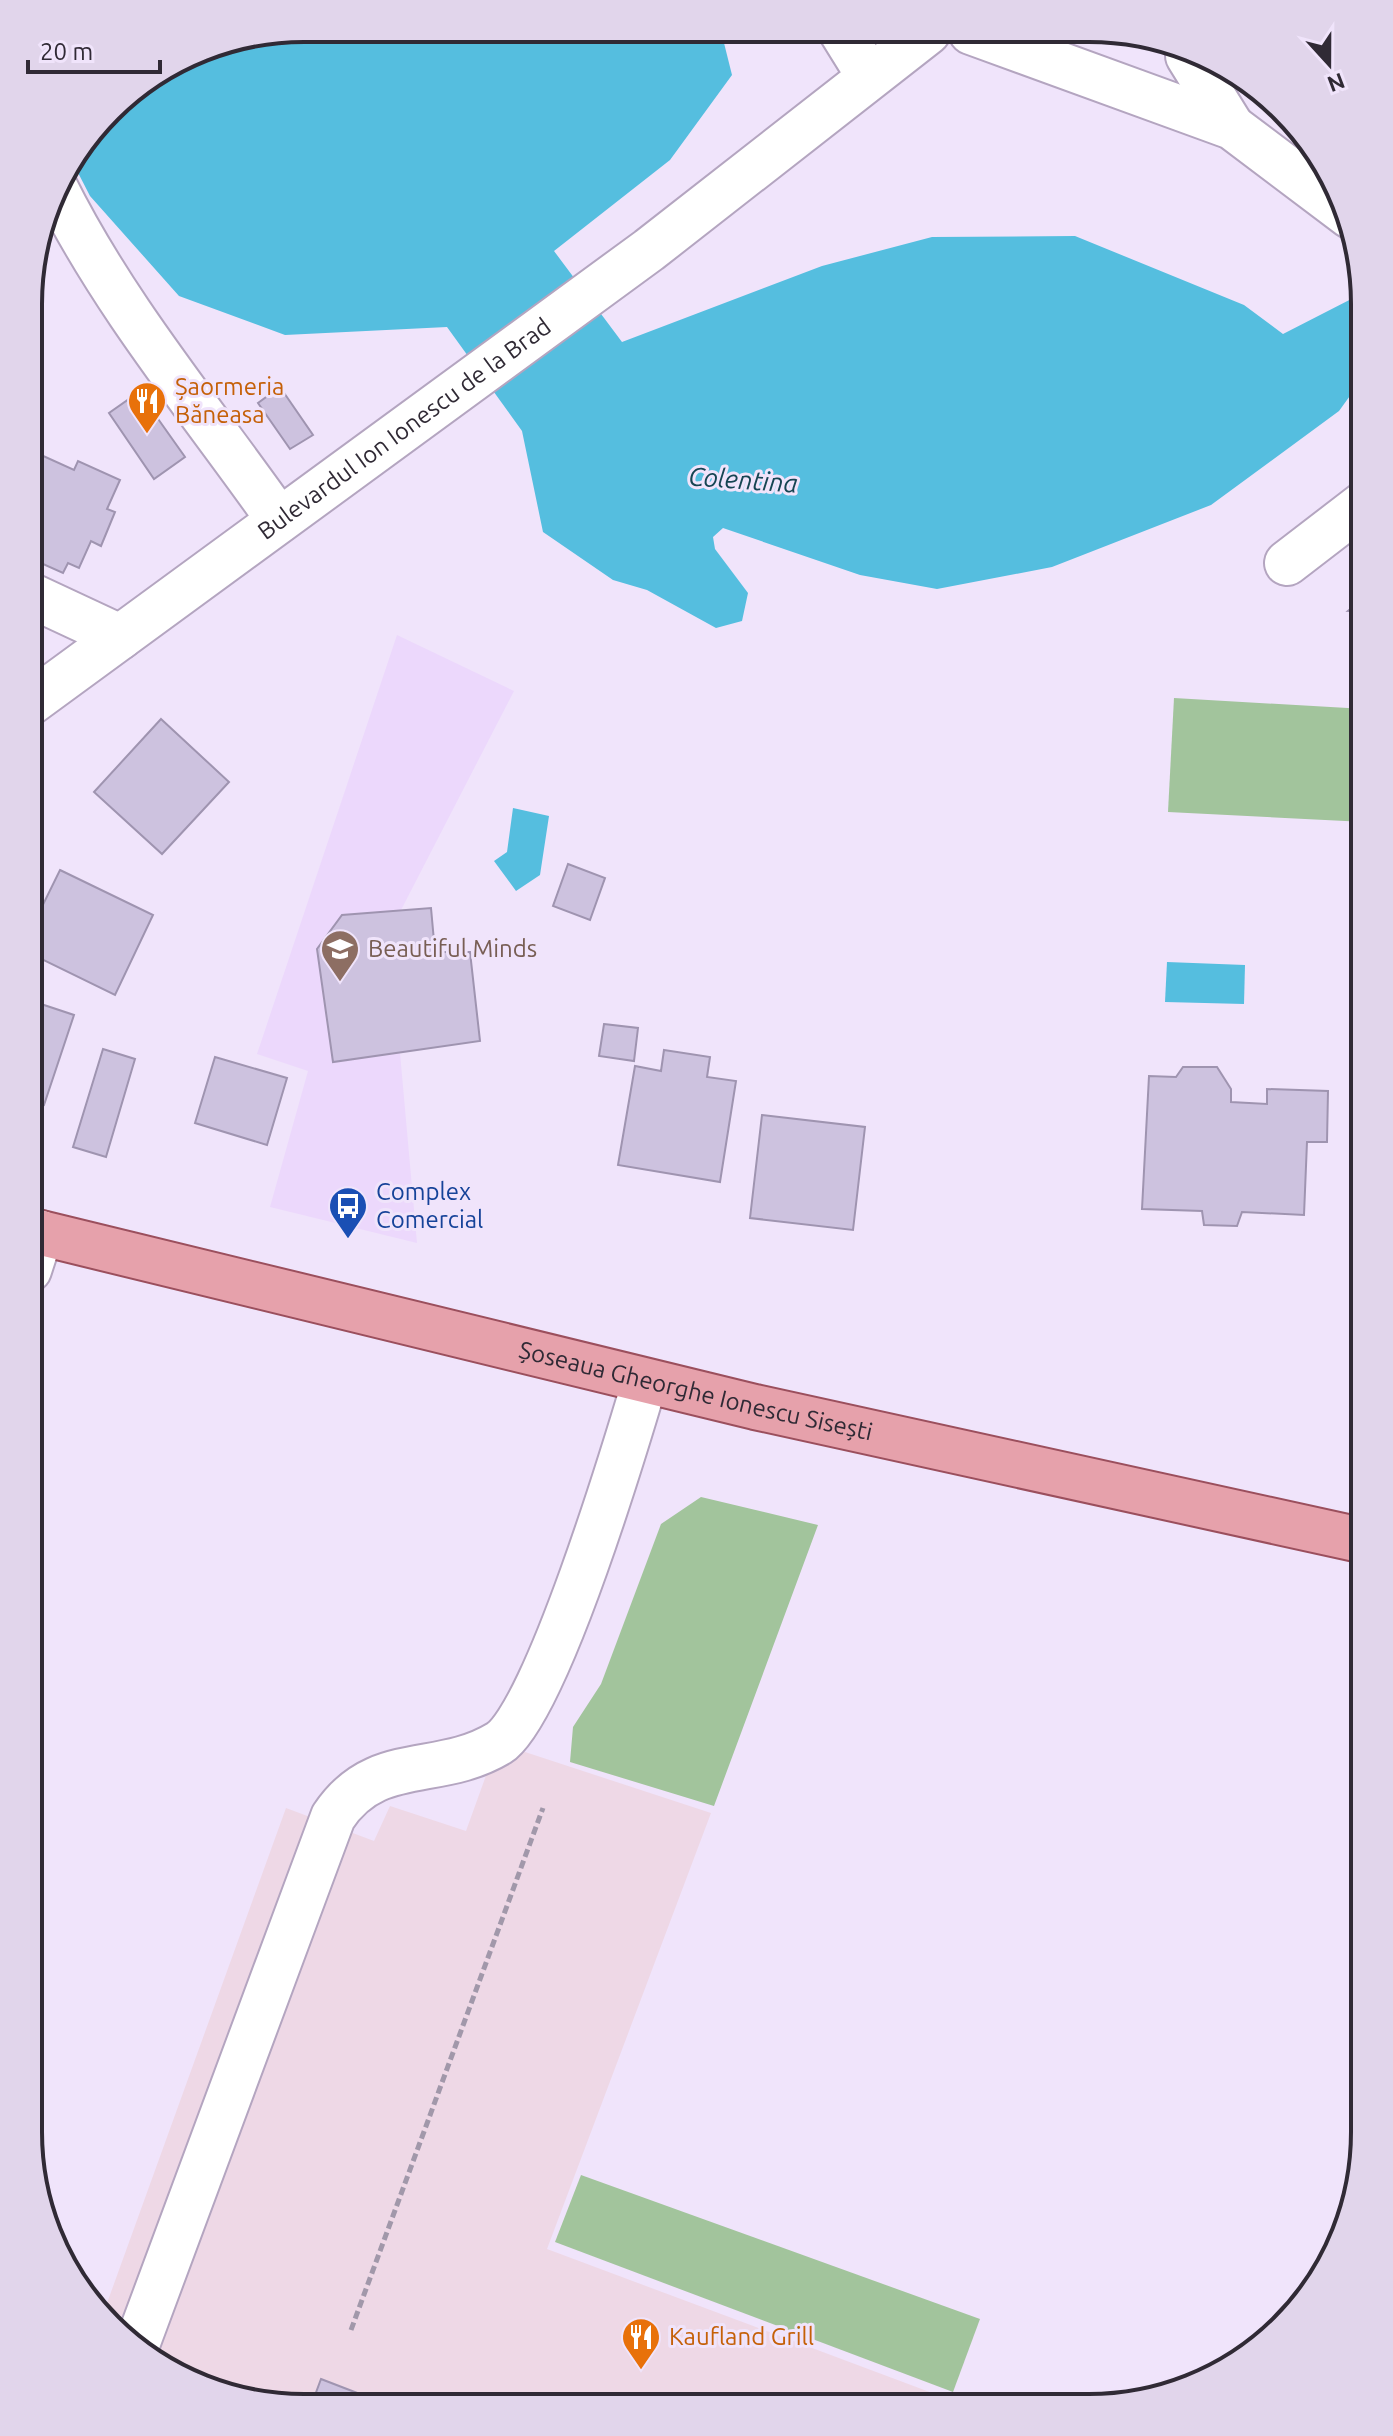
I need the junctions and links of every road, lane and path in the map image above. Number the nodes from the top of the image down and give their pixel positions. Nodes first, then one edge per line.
1 (860, 42) edge
2 (915, 42) edge
3 (998, 42) edge
4 (1193, 64) edge
5 (1232, 127) junction
6 (776, 150) junction
7 (1329, 200) edge
8 (63, 203) edge
9 (1351, 514) edge
10 (279, 520) junction
11 (1287, 563) dead end
12 (42, 601) edge
13 (120, 637) junction
14 (42, 694) edge
15 (42, 1246) edge
16 (645, 1381) junction
17 (1350, 1538) edge
18 (543, 1808) dead end
19 (351, 2330) dead end
20 (140, 2336) edge

1 - 6 street, Bulevardul Ion Ionescu de la Brad
2 - 6 street, Bulevardul Ion Ionescu de la Brad
3 - 5 street
4 - 5 street
5 - 7 street
6 - 10 street, Bulevardul Ion Ionescu de la Brad
8 - 10 street
9 - 11 street
10 - 13 street, Bulevardul Ion Ionescu de la Brad
12 - 13 street
13 - 14 street, Bulevardul Ion Ionescu de la Brad
15 - 16 main road, Șoseaua Gheorghe Ionescu Sisești
16 - 17 main road, Șoseaua Gheorghe Ionescu Sisești
16 - 20 street
18 - 19 path

